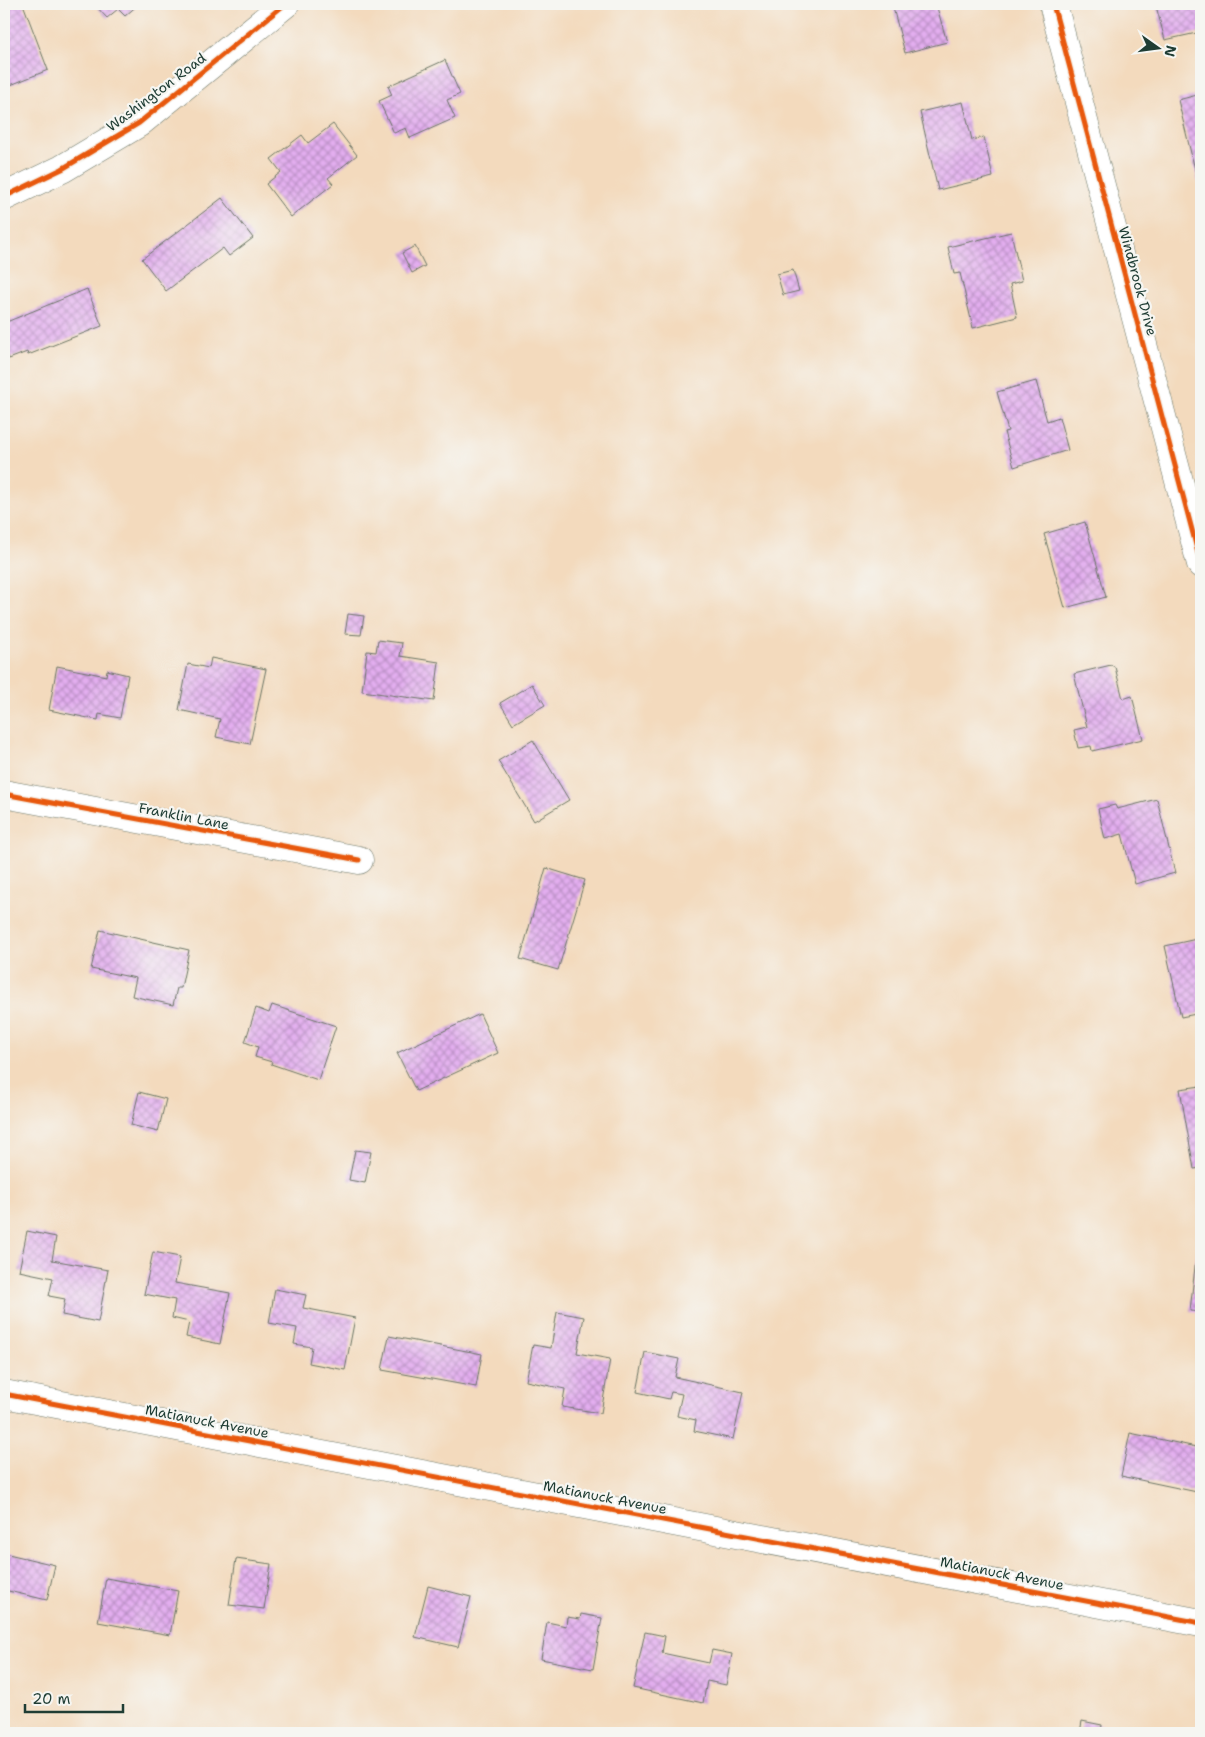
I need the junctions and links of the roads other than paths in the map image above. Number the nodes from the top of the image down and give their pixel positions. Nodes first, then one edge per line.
1 (285, 4) edge
2 (1053, 4) edge
3 (4, 197) edge
4 (1201, 564) edge
5 (4, 794) edge
6 (360, 860) dead end
7 (4, 1394) edge
8 (1201, 1623) edge

1 - 3 street, Washington Road
2 - 4 street, Windbrook Drive
5 - 6 street, Franklin Lane
7 - 8 street, Matianuck Avenue

